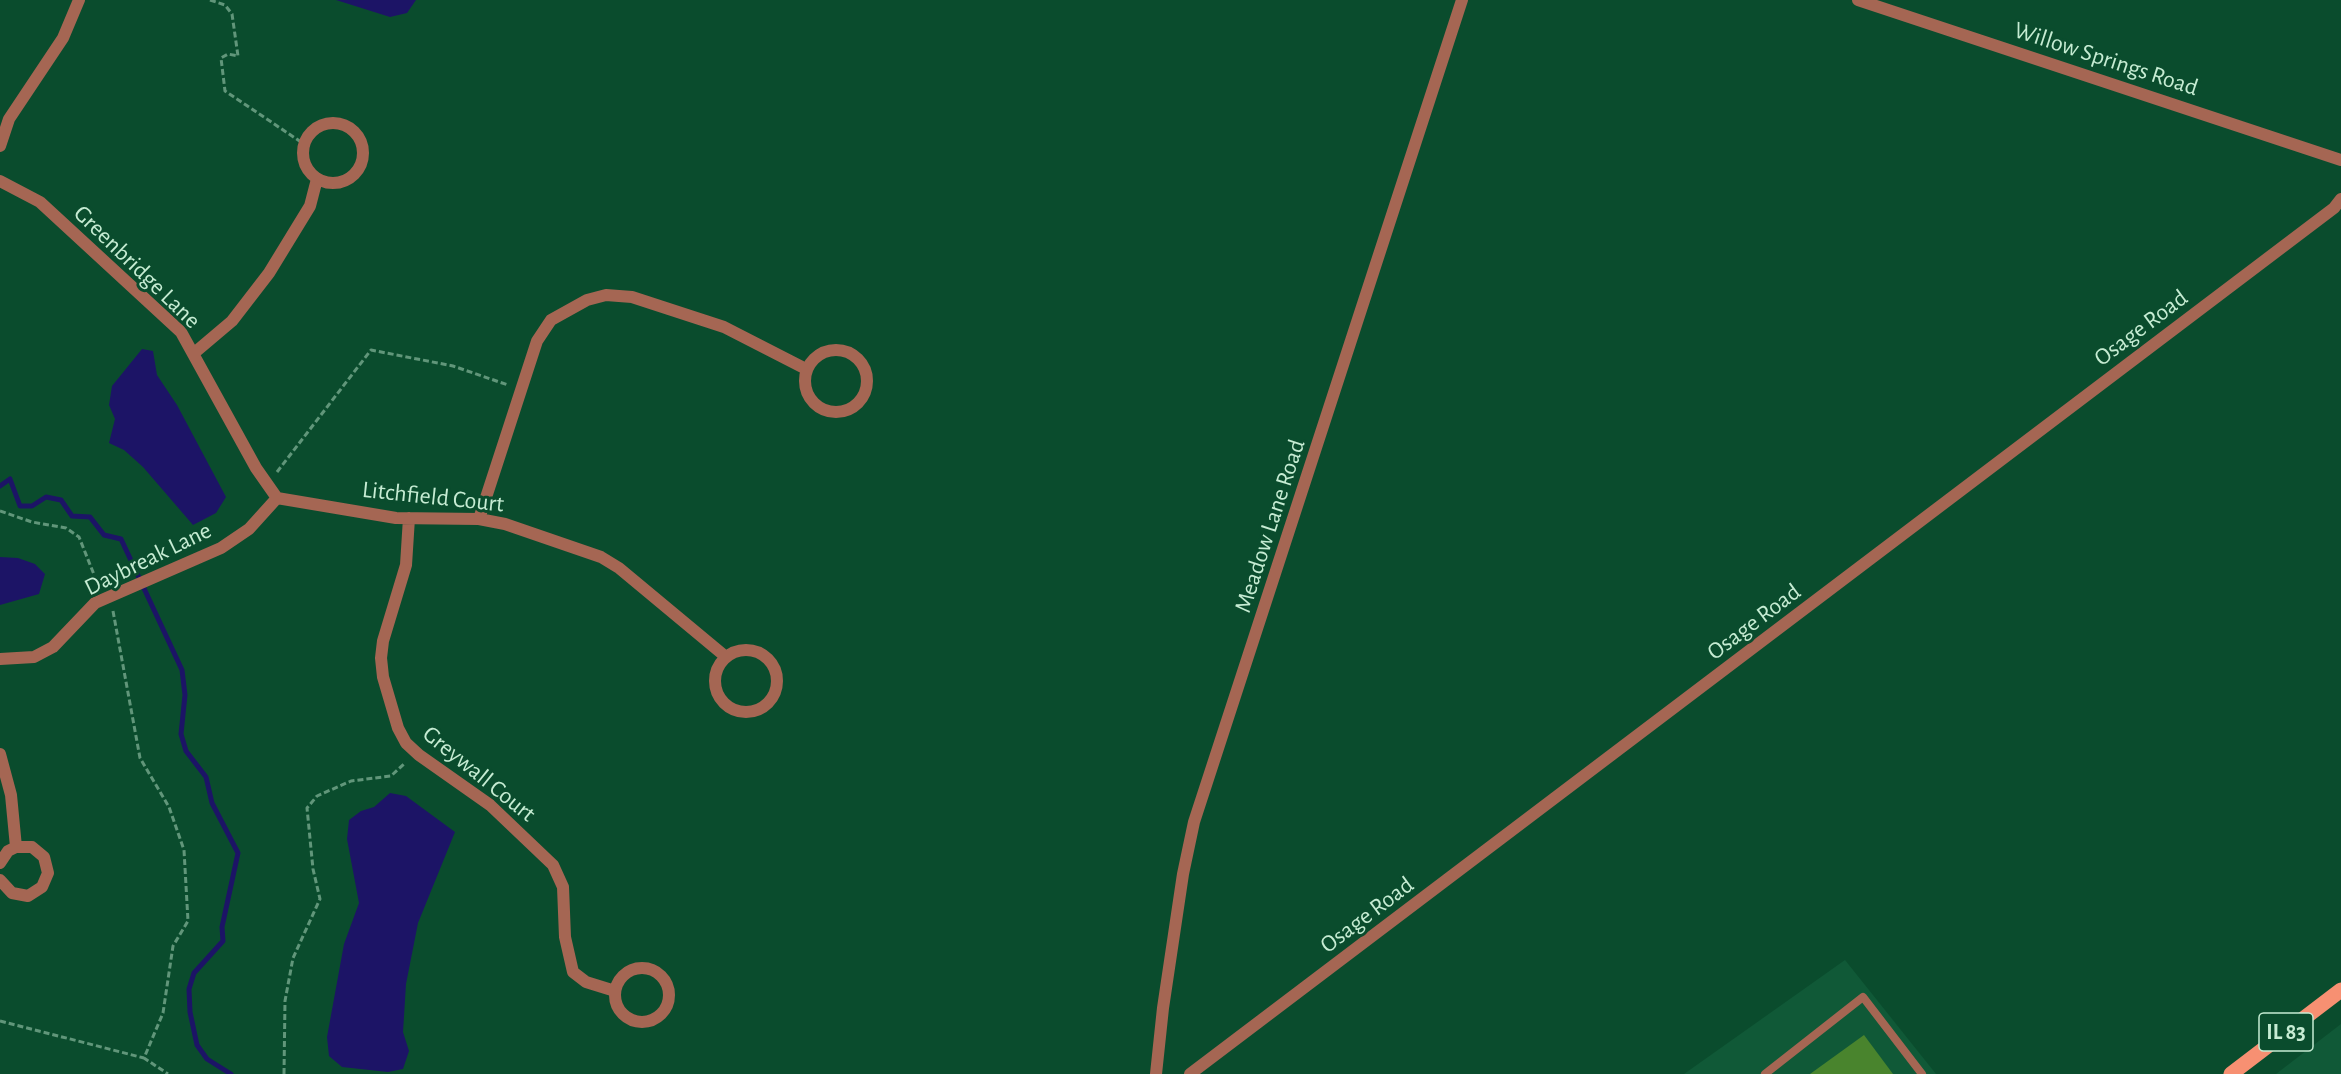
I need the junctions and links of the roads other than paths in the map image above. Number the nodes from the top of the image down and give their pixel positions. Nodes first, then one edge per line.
1 (79, 0) edge
2 (1462, 0) edge
3 (1858, 0) edge
4 (0, 146) edge
5 (2341, 160) edge
6 (317, 179) junction
7 (0, 181) edge
8 (2341, 199) edge
9 (193, 354) junction
10 (806, 369) junction
11 (277, 498) junction
12 (409, 518) junction
13 (479, 519) junction
14 (726, 657) junction
15 (0, 659) edge
16 (0, 754) edge
17 (16, 847) junction
18 (0, 863) edge
19 (0, 880) edge
20 (2341, 990) edge
21 (615, 991) junction
22 (1156, 1074) edge
23 (1190, 1074) edge
24 (1765, 1074) edge
25 (1922, 1074) edge
26 (2231, 1074) edge

1 - 4 street
2 - 22 street, Meadow Lane Road
3 - 5 street, Willow Springs Road
6 - 6 street
6 - 9 street
7 - 9 street, Greenbridge Lane
8 - 23 street, Osage Road
9 - 11 street, Greenbridge Lane
10 - 10 street
10 - 13 street
11 - 12 street, Litchfield Court
11 - 15 street, Daybreak Lane
12 - 13 street, Litchfield Court
12 - 21 street, Greywall Court
13 - 14 street, Litchfield Court
14 - 14 street
16 - 17 street
17 - 18 street
17 - 19 street
20 - 26 main road, IL 83
21 - 21 street
24 - 25 lane

